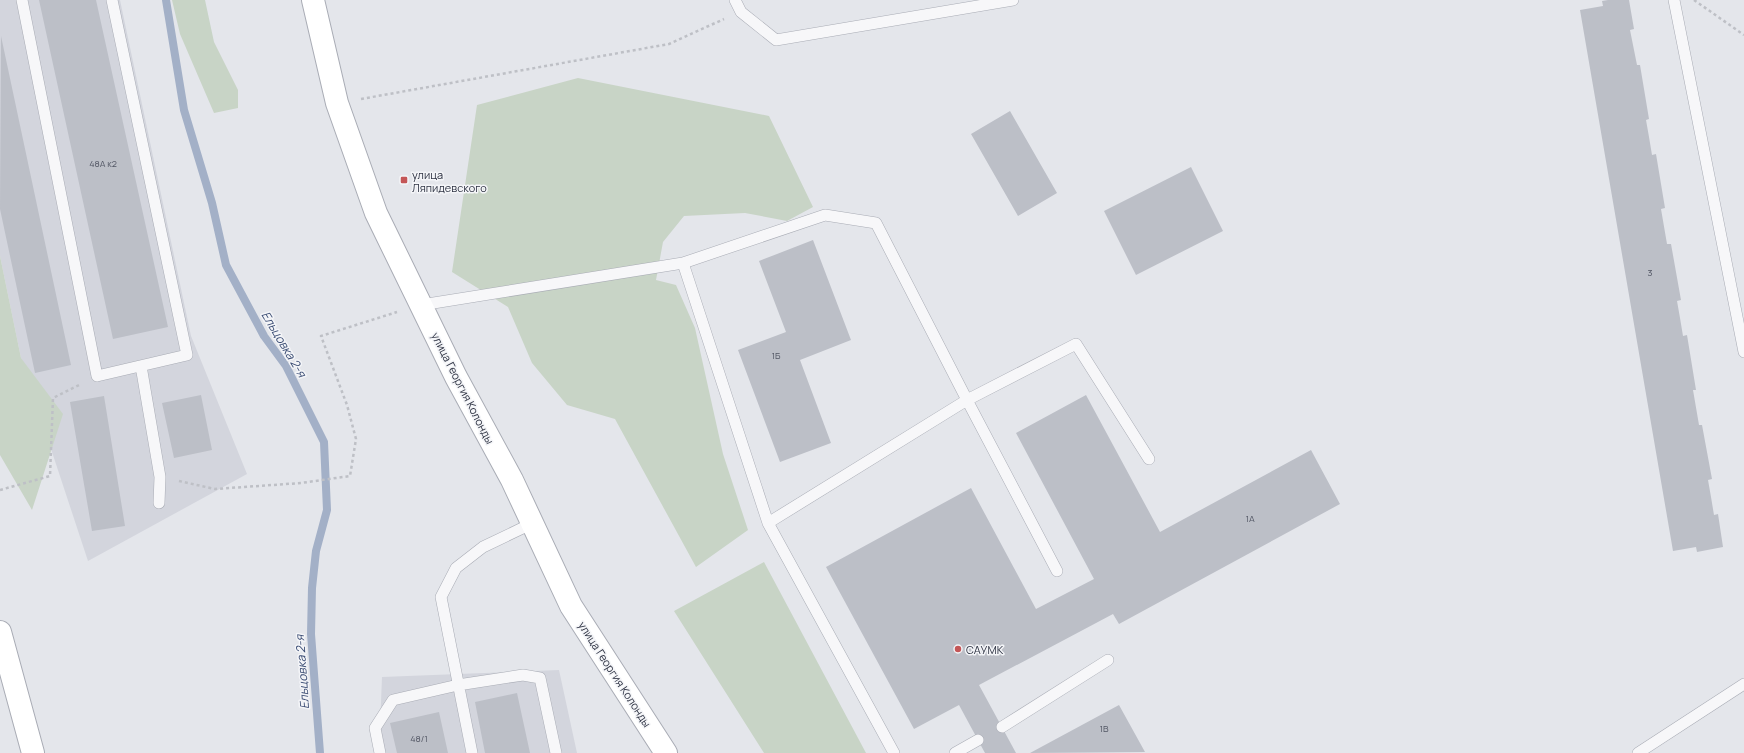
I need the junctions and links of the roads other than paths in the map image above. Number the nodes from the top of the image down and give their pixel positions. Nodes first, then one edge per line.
1 (22, 0) edge
2 (112, 0) edge
3 (313, 0) edge
4 (735, 0) edge
5 (1013, 0) edge
6 (1674, 0) edge
7 (683, 263) junction
8 (421, 305) junction
9 (1744, 352) edge
10 (141, 366) junction
11 (967, 400) junction
12 (1149, 460) dead end
13 (159, 503) dead end
14 (533, 523) junction
15 (768, 523) junction
16 (1057, 571) dead end
17 (0, 632) edge
18 (1108, 660) dead end
19 (1744, 684) edge
20 (458, 685) junction
21 (1002, 727) dead end
22 (978, 740) dead end
23 (33, 753) edge
24 (380, 753) edge
25 (472, 753) edge
26 (556, 753) edge
27 (666, 753) edge
28 (894, 753) edge
29 (955, 753) edge
30 (1638, 753) edge

1 - 10 lane
2 - 10 lane
3 - 8 main road, улица Георгия Колонды
4 - 5 lane
6 - 9 lane
7 - 8 lane
7 - 11 lane
7 - 15 lane
8 - 14 main road, улица Георгия Колонды
10 - 13 lane
11 - 12 lane
11 - 15 lane
11 - 16 lane
14 - 20 lane
14 - 27 main road, улица Георгия Колонды
15 - 28 lane
17 - 23 main road
18 - 21 lane
19 - 30 lane
20 - 24 lane
20 - 25 lane
20 - 26 lane
22 - 29 lane

